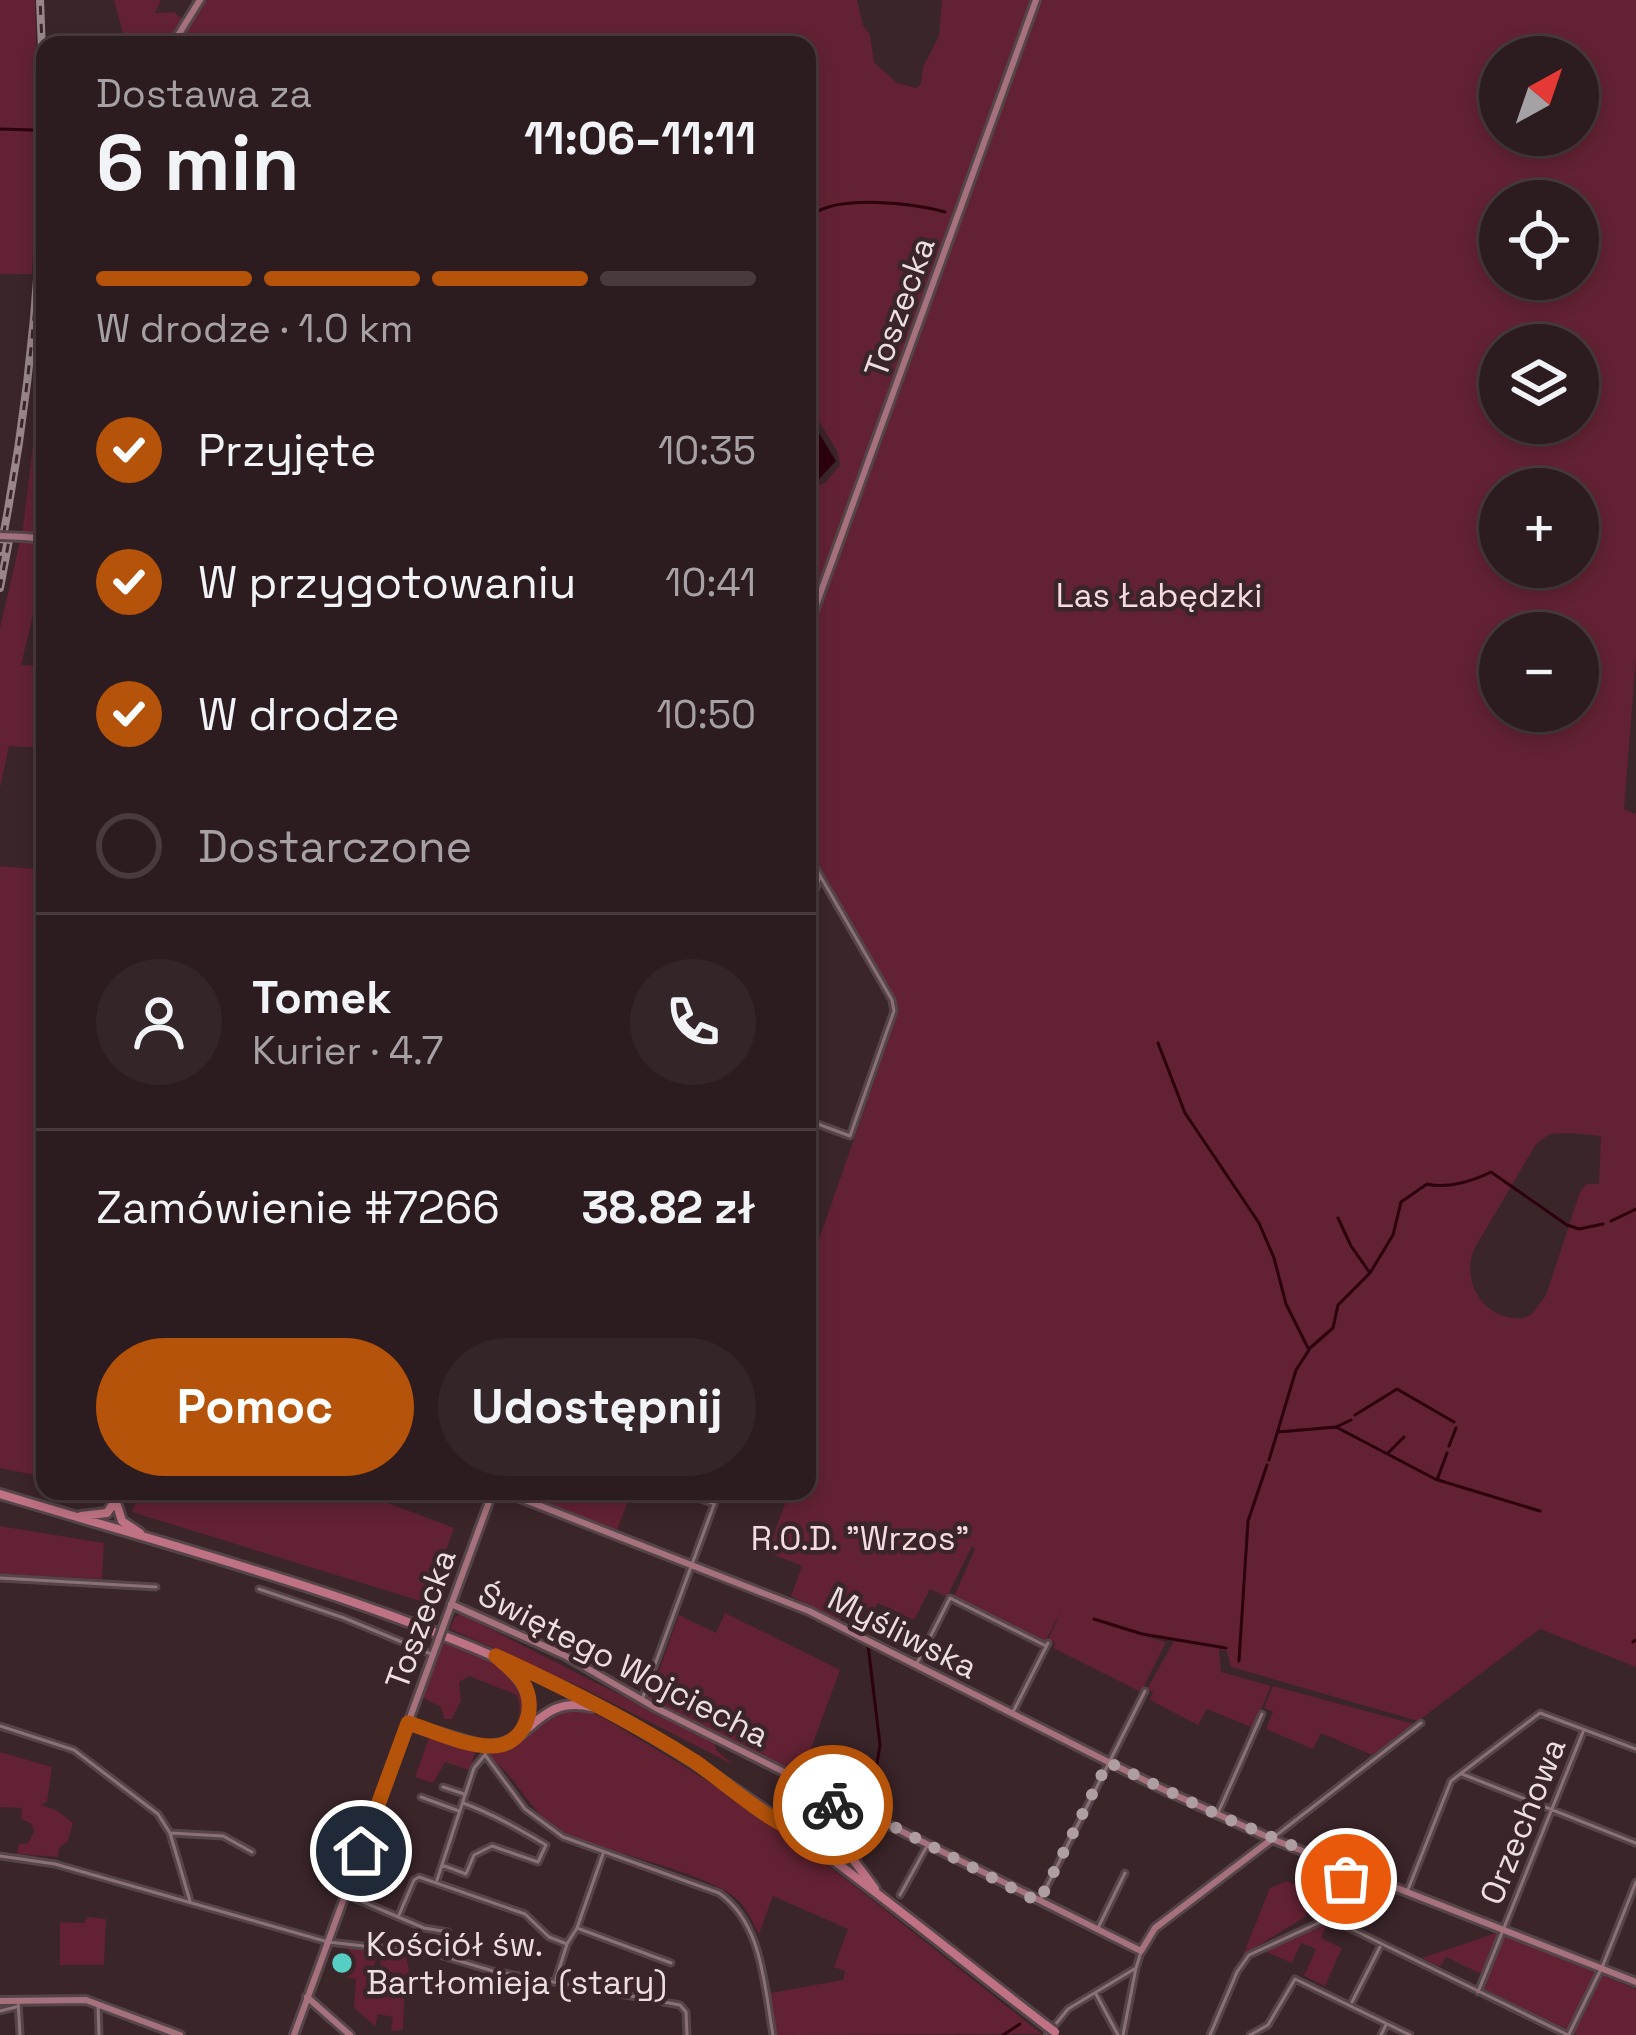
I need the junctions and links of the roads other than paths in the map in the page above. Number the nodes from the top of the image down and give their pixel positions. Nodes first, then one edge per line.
1 (200, 0) edge
2 (1036, 0) edge
3 (178, 36) edge
4 (0, 536) edge
5 (36, 538) edge
6 (816, 605) edge
7 (816, 869) edge
8 (820, 876) junction
9 (816, 887) edge
10 (816, 1123) edge
11 (0, 1494) edge
12 (118, 1500) edge
13 (490, 1500) edge
14 (525, 1500) edge
15 (703, 1500) edge
16 (716, 1500) edge
17 (117, 1503) junction
18 (714, 1504) junction
19 (73, 1516) junction
20 (148, 1539) junction
21 (691, 1564) junction
22 (0, 1578) edge
23 (156, 1587) dead end
24 (259, 1588) dead end
25 (451, 1604) junction
26 (433, 1654) junction
27 (496, 1656) junction
28 (916, 1665) junction
29 (1145, 1691) dead end
30 (642, 1700) junction
31 (607, 1711) junction
32 (1012, 1713) junction
33 (1262, 1714) dead end
34 (408, 1723) junction
35 (1421, 1723) dead end
36 (0, 1726) edge
37 (1584, 1729) junction
38 (519, 1735) junction
39 (1636, 1749) edge
40 (486, 1750) junction
41 (1108, 1762) junction
42 (1461, 1773) junction
43 (808, 1784) junction
44 (443, 1786) dead end
45 (465, 1795) junction
46 (421, 1797) dead end
47 (463, 1804) junction
48 (1552, 1810) junction
49 (460, 1811) junction
50 (836, 1814) junction
51 (1218, 1815) junction
52 (790, 1828) junction
53 (170, 1833) junction
54 (1273, 1839) junction
55 (1636, 1843) edge
56 (928, 1845) junction
57 (252, 1852) dead end
58 (604, 1852) junction
59 (0, 1856) edge
60 (442, 1865) junction
61 (1350, 1869) junction
62 (1125, 1873) dead end
63 (436, 1882) junction
64 (1636, 1882) edge
65 (1406, 1892) junction
66 (345, 1894) junction
67 (900, 1895) dead end
68 (190, 1902) junction
69 (1039, 1902) junction
70 (888, 1904) junction
71 (399, 1915) junction
72 (1329, 1918) junction
73 (578, 1928) junction
74 (1098, 1930) junction
75 (1504, 1930) junction
76 (448, 1932) dead end
77 (328, 1942) junction
78 (567, 1944) junction
79 (1381, 1945) junction
80 (1141, 1951) junction
81 (671, 1963) dead end
82 (1136, 1968) junction
83 (1601, 1969) junction
84 (556, 1981) junction
85 (1636, 1982) edge
86 (1095, 1992) junction
87 (1478, 1992) junction
88 (307, 1997) junction
89 (0, 2001) edge
90 (18, 2003) junction
91 (98, 2003) junction
92 (1351, 2006) junction
93 (0, 2011) edge
94 (1387, 2024) junction
95 (1052, 2032) edge
96 (1211, 2033) edge
97 (1219, 2034) edge
98 (20, 2035) edge
99 (99, 2035) edge
100 (180, 2035) edge
101 (294, 2035) edge
102 (350, 2035) edge
103 (687, 2035) edge
104 (773, 2035) edge
105 (1120, 2035) edge
106 (1250, 2035) edge
107 (1381, 2035) edge
108 (1410, 2035) edge
109 (1568, 2035) edge

1 - 3 street
2 - 6 street, Toszecka
4 - 5 street, bridge
7 - 8 street
8 - 9 street
8 - 10 street
11 - 19 main road
12 - 17 main road
13 - 25 street, Toszecka
14 - 21 street, Myśliwska
15 - 18 street
16 - 18 street
17 - 19 main road
17 - 20 main road
18 - 21 street
19 - 20 main road
20 - 27 main road
21 - 28 street, Myśliwska
21 - 30 street
22 - 23 street
24 - 26 street
25 - 26 street, Toszecka, bridge
25 - 30 street, Świętego Wojciecha
26 - 34 street, Toszecka
27 - 31 main road
27 - 38 main road
28 - 32 street, Myśliwska
28 - 32 street
29 - 41 street
30 - 43 street, Świętego Wojciecha
31 - 38 main road
31 - 52 main road
32 - 41 street, Myśliwska
33 - 51 street
34 - 40 street
34 - 66 street, Toszecka
35 - 54 street
36 - 53 street
37 - 39 street
37 - 42 street
37 - 48 street, Orzechowa
38 - 40 main road
40 - 45 street
40 - 58 street
41 - 51 street, Myśliwska
41 - 69 street
42 - 48 street
42 - 65 street
43 - 50 main road
43 - 56 street
44 - 45 street
45 - 47 street
46 - 49 street
47 - 49 street
47 - 60 street
48 - 55 street
48 - 75 street, Orzechowa
49 - 60 street
50 - 52 main road
50 - 70 main road
51 - 54 street, Myśliwska
52 - 70 main road
53 - 57 street
53 - 68 street
54 - 61 street, Myśliwska
54 - 80 street
56 - 67 street
56 - 69 street
58 - 73 street
58 - 104 street
59 - 68 street
60 - 63 street
61 - 65 street, Myśliwska
61 - 72 street
62 - 74 street
63 - 71 street
63 - 78 street
64 - 83 street
65 - 75 street, Myśliwska
66 - 71 street
66 - 77 street, Toszecka
68 - 77 street
69 - 74 street
70 - 95 main road
71 - 76 street
72 - 79 street
72 - 96 street
73 - 78 street
73 - 81 street
74 - 80 street
75 - 83 street, Myśliwska
75 - 87 street, Orzechowa
77 - 84 street
77 - 88 street, Toszecka
78 - 84 street
79 - 87 street
79 - 92 street
80 - 82 street
82 - 86 street
82 - 105 street
83 - 85 street, Myśliwska
83 - 109 street
84 - 103 street
86 - 95 street
86 - 105 street
87 - 109 street
88 - 101 street, Toszecka
88 - 102 street
89 - 90 street
90 - 91 street
90 - 93 street
90 - 98 street
91 - 99 street
91 - 100 street
92 - 94 street
92 - 106 street
94 - 107 street
94 - 108 street
96 - 97 street

